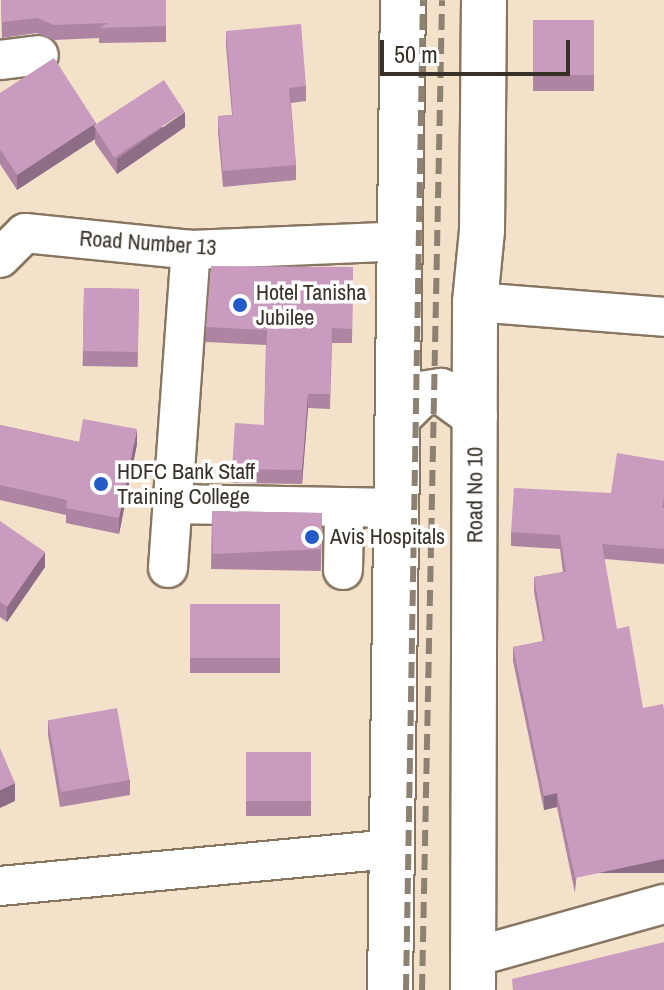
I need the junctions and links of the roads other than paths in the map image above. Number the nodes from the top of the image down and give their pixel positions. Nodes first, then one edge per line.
1 (403, 0) edge
2 (484, 0) edge
3 (39, 55) dead end
4 (0, 60) edge
5 (402, 241) junction
6 (191, 250) junction
7 (0, 258) edge
8 (664, 317) edge
9 (475, 321) junction
10 (400, 344) junction
11 (399, 416) junction
12 (475, 416) junction
13 (173, 504) junction
14 (397, 508) junction
15 (344, 510) junction
16 (168, 568) dead end
17 (343, 570) dead end
18 (392, 849) junction
19 (0, 886) edge
20 (664, 904) edge
21 (474, 974) edge
22 (390, 990) edge

1 - 5 main road
2 - 9 main road, Road No 10
3 - 4 street
5 - 6 street, Road Number 13
5 - 10 main road
6 - 7 street, Road Number 13
6 - 13 street
8 - 9 street
9 - 10 main road
9 - 12 main road, Road No 10
10 - 11 main road
11 - 12 main road
11 - 14 main road
12 - 21 main road, Road No 10
13 - 15 street
13 - 16 street
14 - 15 street
14 - 18 main road
15 - 17 street
18 - 19 street
18 - 22 main road
20 - 21 street

